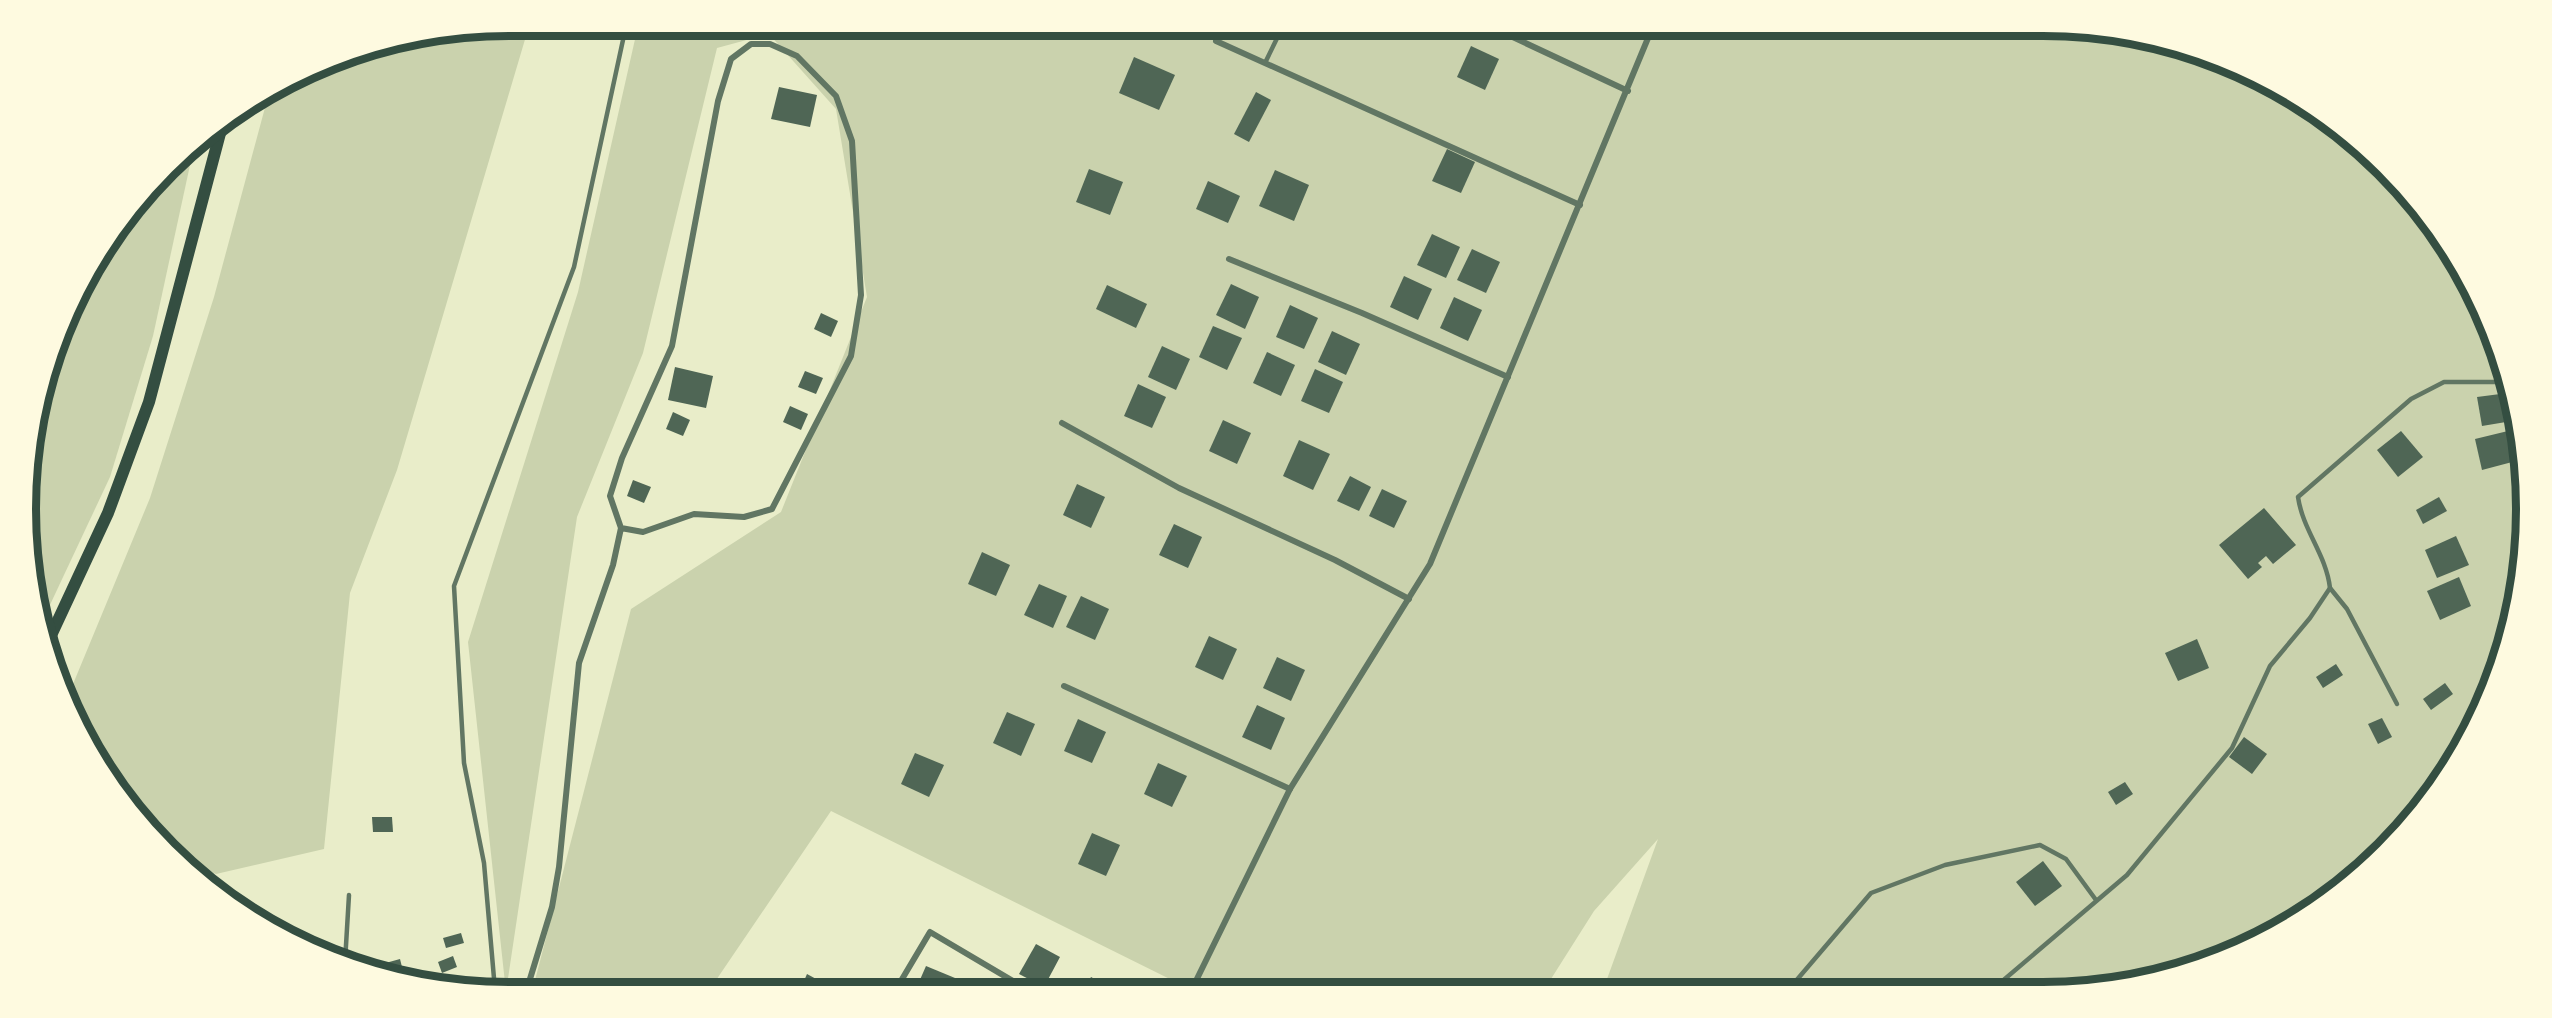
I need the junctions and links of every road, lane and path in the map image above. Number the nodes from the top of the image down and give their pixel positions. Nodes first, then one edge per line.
1 (624, 36) edge
2 (1278, 36) edge
3 (1510, 36) edge
4 (1649, 36) edge
5 (1216, 41) dead end
6 (1265, 63) junction
7 (1628, 91) junction
8 (220, 135) edge
9 (1580, 205) junction
10 (1229, 259) dead end
11 (1508, 377) junction
12 (2498, 382) edge
13 (1062, 423) dead end
14 (621, 528) junction
15 (2330, 588) junction
16 (1409, 599) junction
17 (53, 633) edge
18 (1064, 686) dead end
19 (2397, 704) dead end
20 (1290, 789) junction
21 (349, 895) dead end
22 (2096, 900) junction
23 (346, 953) edge
24 (494, 982) edge
25 (529, 982) edge
26 (902, 982) edge
27 (1015, 982) edge
28 (1195, 982) edge
29 (1795, 982) edge
30 (2001, 982) edge

1 - 24 lane
2 - 6 lane
3 - 7 street
4 - 7 street
5 - 6 street
6 - 9 street
7 - 9 street
8 - 17 main road
9 - 11 street
10 - 11 street
11 - 16 street
12 - 15 lane
13 - 16 street
14 - 14 street
14 - 25 street
15 - 19 lane
15 - 22 lane
16 - 20 street
18 - 20 street
20 - 28 street
21 - 23 lane
22 - 29 lane
22 - 30 lane
26 - 27 street

